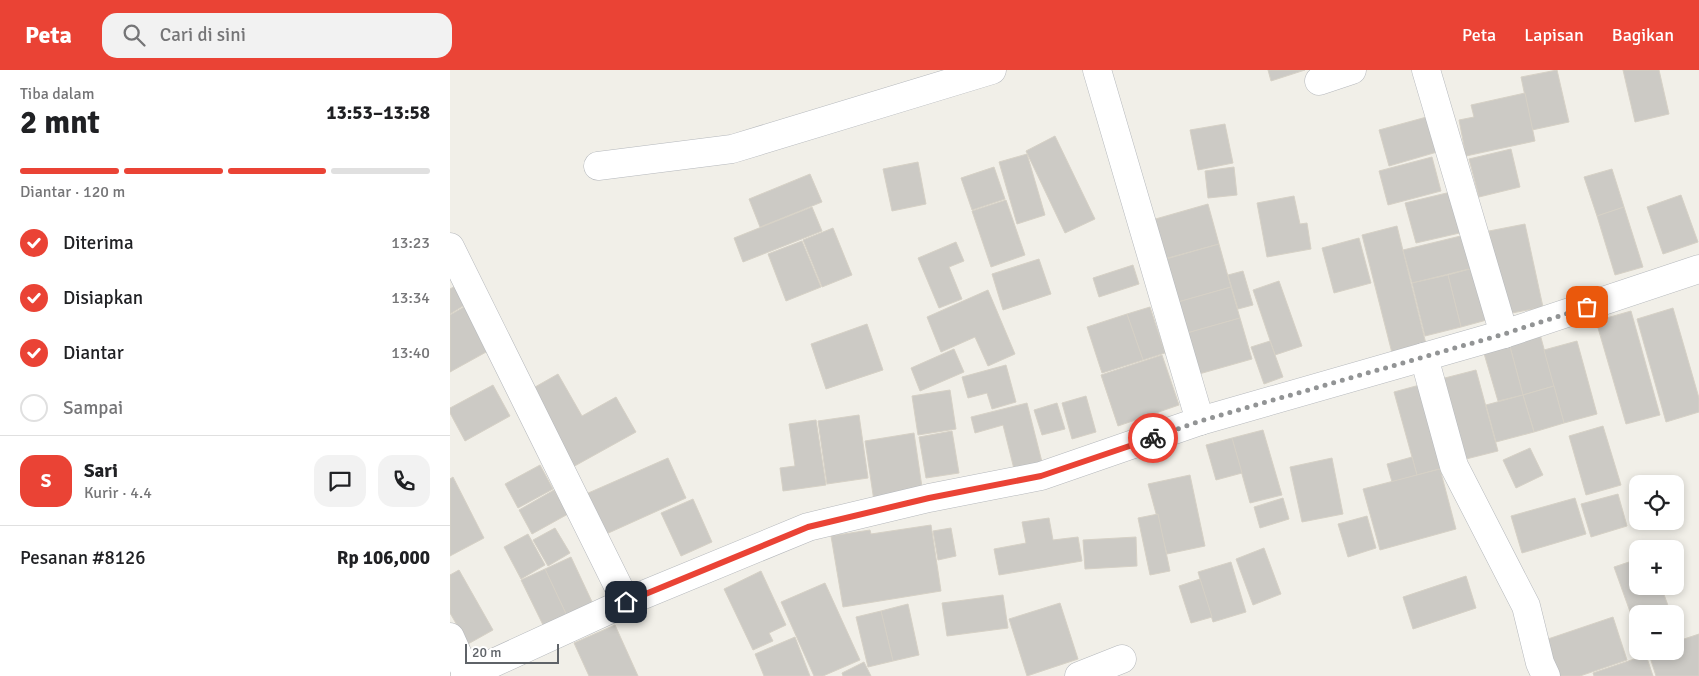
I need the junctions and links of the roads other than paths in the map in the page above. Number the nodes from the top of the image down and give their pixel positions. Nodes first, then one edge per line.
1 (992, 70) edge
2 (1097, 70) edge
3 (1352, 70) edge
4 (1426, 70) edge
5 (1319, 81) dead end
6 (598, 166) dead end
7 (450, 247) edge
8 (1699, 269) edge
9 (1504, 334) junction
10 (1424, 357) junction
11 (1200, 421) junction
12 (626, 602) junction
13 (450, 637) edge
14 (1122, 659) dead end
15 (477, 673) edge
16 (1079, 676) edge
17 (1546, 676) edge

1 - 6 street
2 - 11 street
3 - 5 street
4 - 9 street
7 - 12 street
8 - 9 street
9 - 10 street
10 - 11 street
10 - 17 street
11 - 12 street
12 - 15 street
13 - 15 street
14 - 16 street

